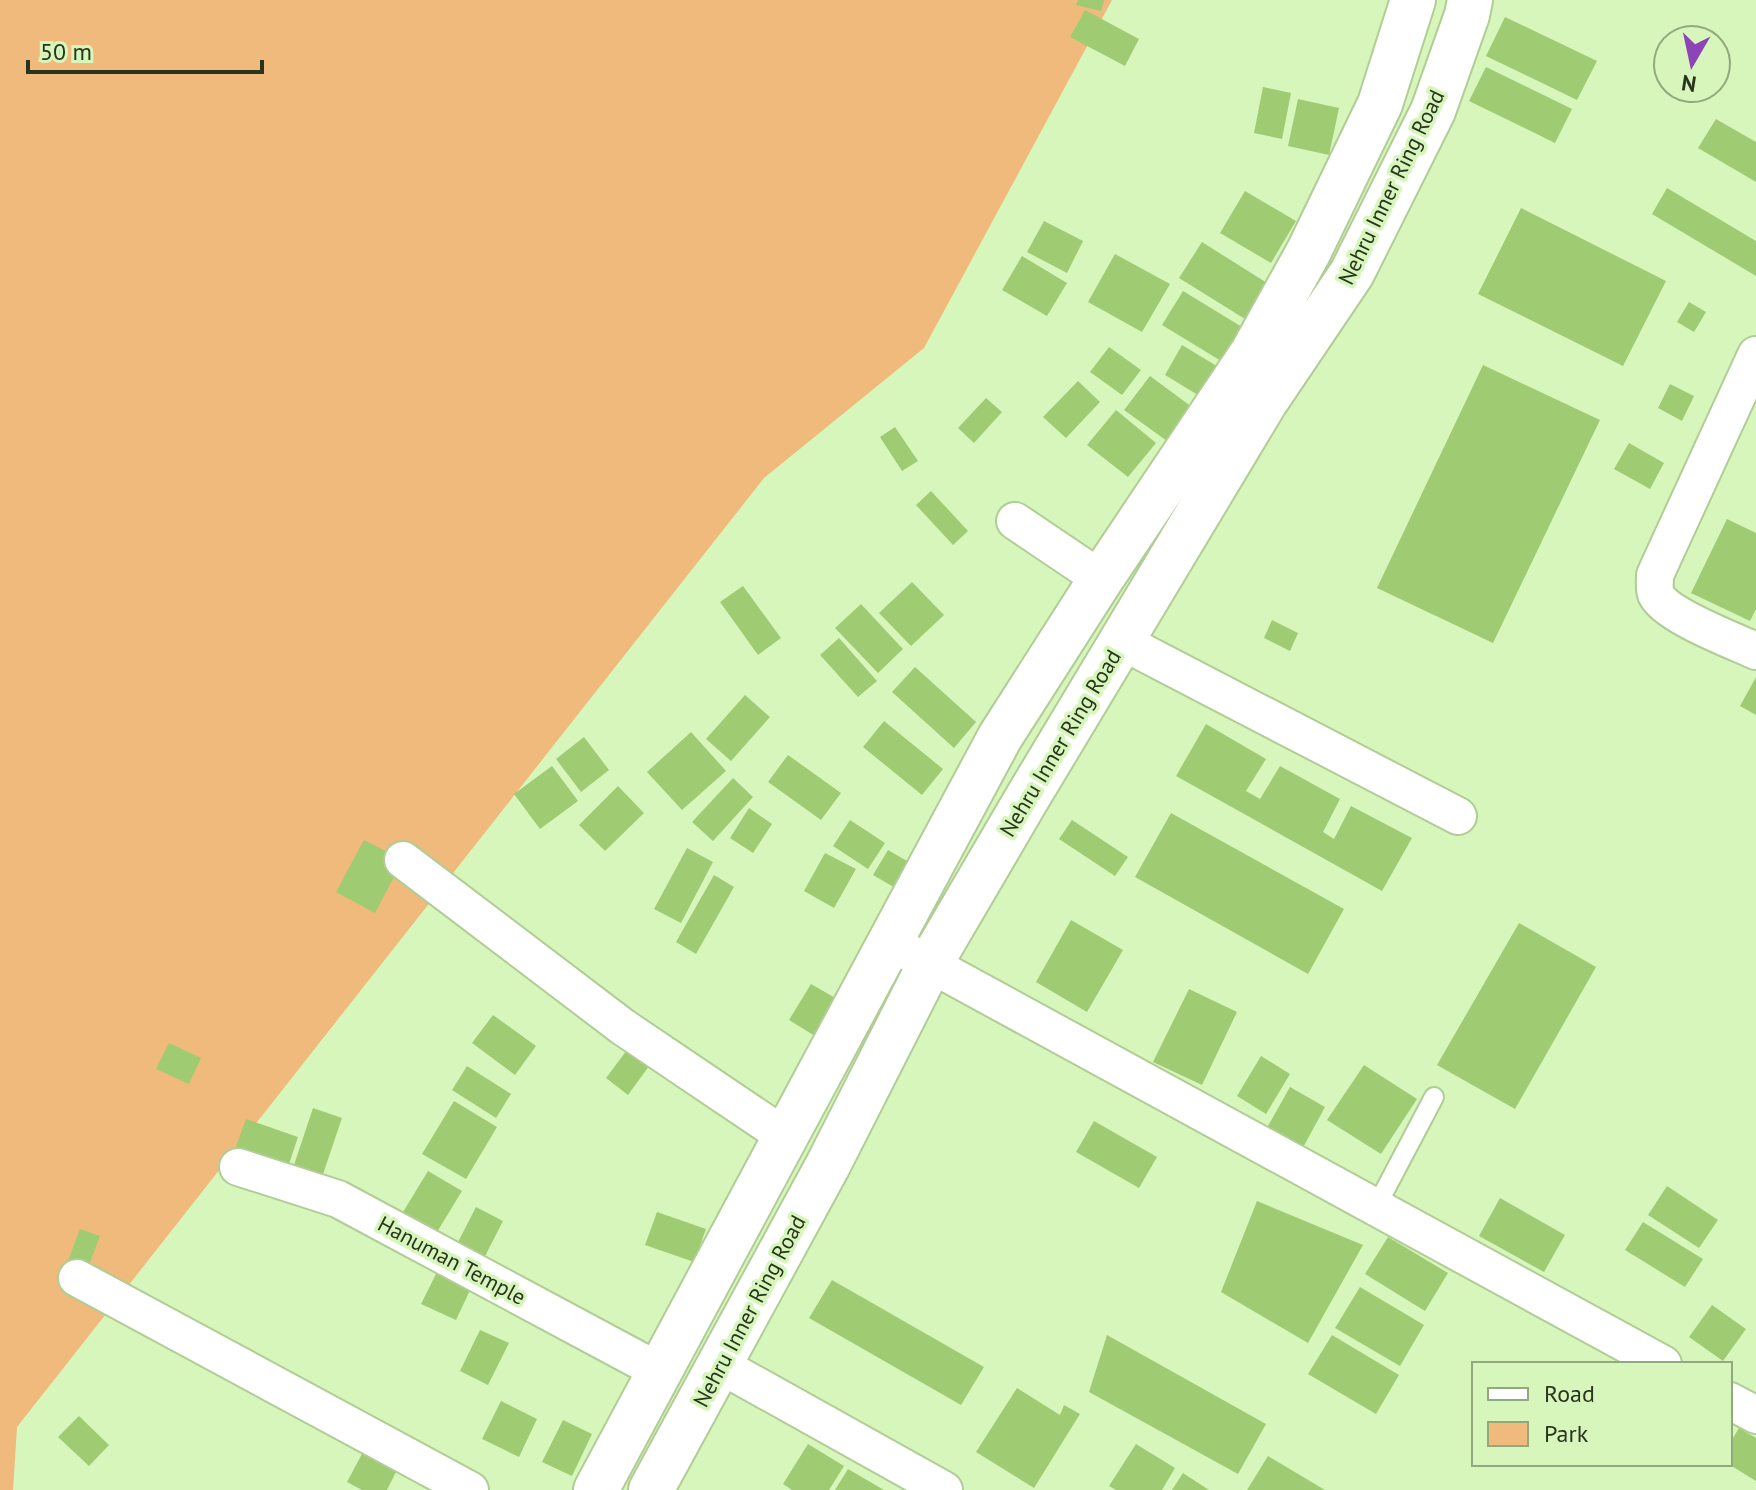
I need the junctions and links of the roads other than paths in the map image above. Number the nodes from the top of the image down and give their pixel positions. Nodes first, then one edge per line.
1 (1413, 0) edge
2 (1470, 0) edge
3 (1756, 355) edge
4 (1015, 521) dead end
5 (1101, 579) junction
6 (1121, 641) junction
7 (1756, 651) edge
8 (1458, 816) dead end
9 (403, 860) dead end
10 (890, 943) junction
11 (930, 964) junction
12 (1434, 1097) dead end
13 (786, 1137) junction
14 (238, 1167) dead end
15 (1376, 1207) junction
16 (77, 1278) dead end
17 (1659, 1362) edge
18 (720, 1365) junction
19 (659, 1371) junction
20 (1732, 1402) edge
21 (1756, 1415) edge
22 (470, 1490) edge
23 (596, 1490) edge
24 (651, 1490) edge
25 (944, 1490) edge

1 - 5 main road, Nehru Inner Ring Road
2 - 6 main road, Nehru Inner Ring Road
3 - 7 street
4 - 5 street
5 - 10 main road, Nehru Inner Ring Road
6 - 8 street
6 - 11 main road, Nehru Inner Ring Road
9 - 13 street
10 - 11 street
10 - 13 main road, Nehru Inner Ring Road
11 - 15 street
11 - 18 main road, Nehru Inner Ring Road
12 - 15 lane
13 - 19 main road, Nehru Inner Ring Road
14 - 19 street, Hanuman Temple
15 - 17 street
16 - 22 street
18 - 24 main road, Nehru Inner Ring Road
18 - 25 street
19 - 23 main road, Nehru Inner Ring Road
20 - 21 street

